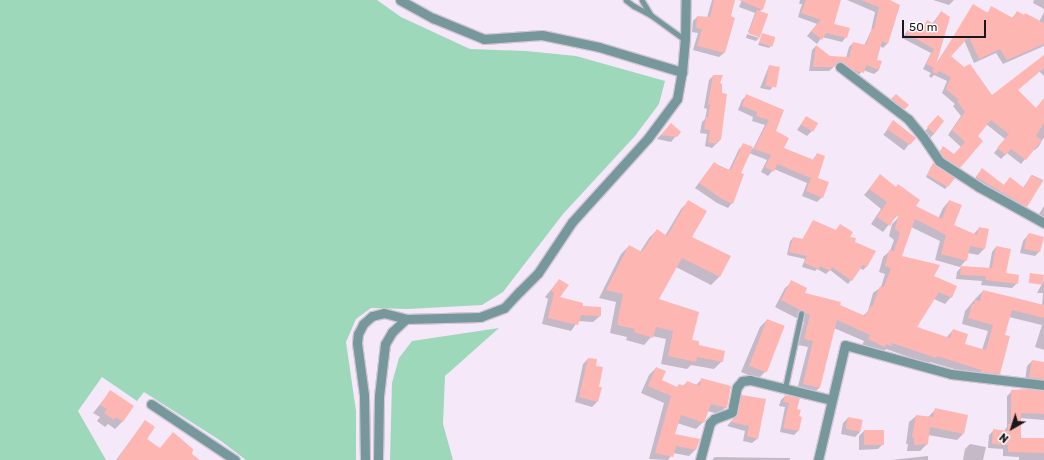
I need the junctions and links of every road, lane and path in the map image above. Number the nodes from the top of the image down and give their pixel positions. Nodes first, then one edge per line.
1 (400, 0) edge
2 (626, 0) edge
3 (642, 0) edge
4 (686, 0) edge
5 (651, 15) junction
6 (685, 39) junction
7 (840, 66) dead end
8 (682, 72) junction
9 (1044, 223) edge
10 (801, 314) dead end
11 (406, 319) junction
12 (1044, 385) edge
13 (785, 388) junction
14 (364, 395) junction
15 (379, 396) junction
16 (832, 400) junction
17 (151, 404) dead end
18 (235, 460) edge
19 (365, 460) edge
20 (378, 460) edge
21 (700, 460) edge
22 (818, 460) edge

1 - 8 street
2 - 5 lane
3 - 5 lane
4 - 6 street
5 - 6 lane
6 - 8 street
7 - 9 street
8 - 11 street
10 - 13 lane
11 - 14 street
11 - 15 street
12 - 16 street
13 - 16 street
13 - 21 street
14 - 15 street
14 - 19 street
15 - 20 street
16 - 22 street
17 - 18 street

